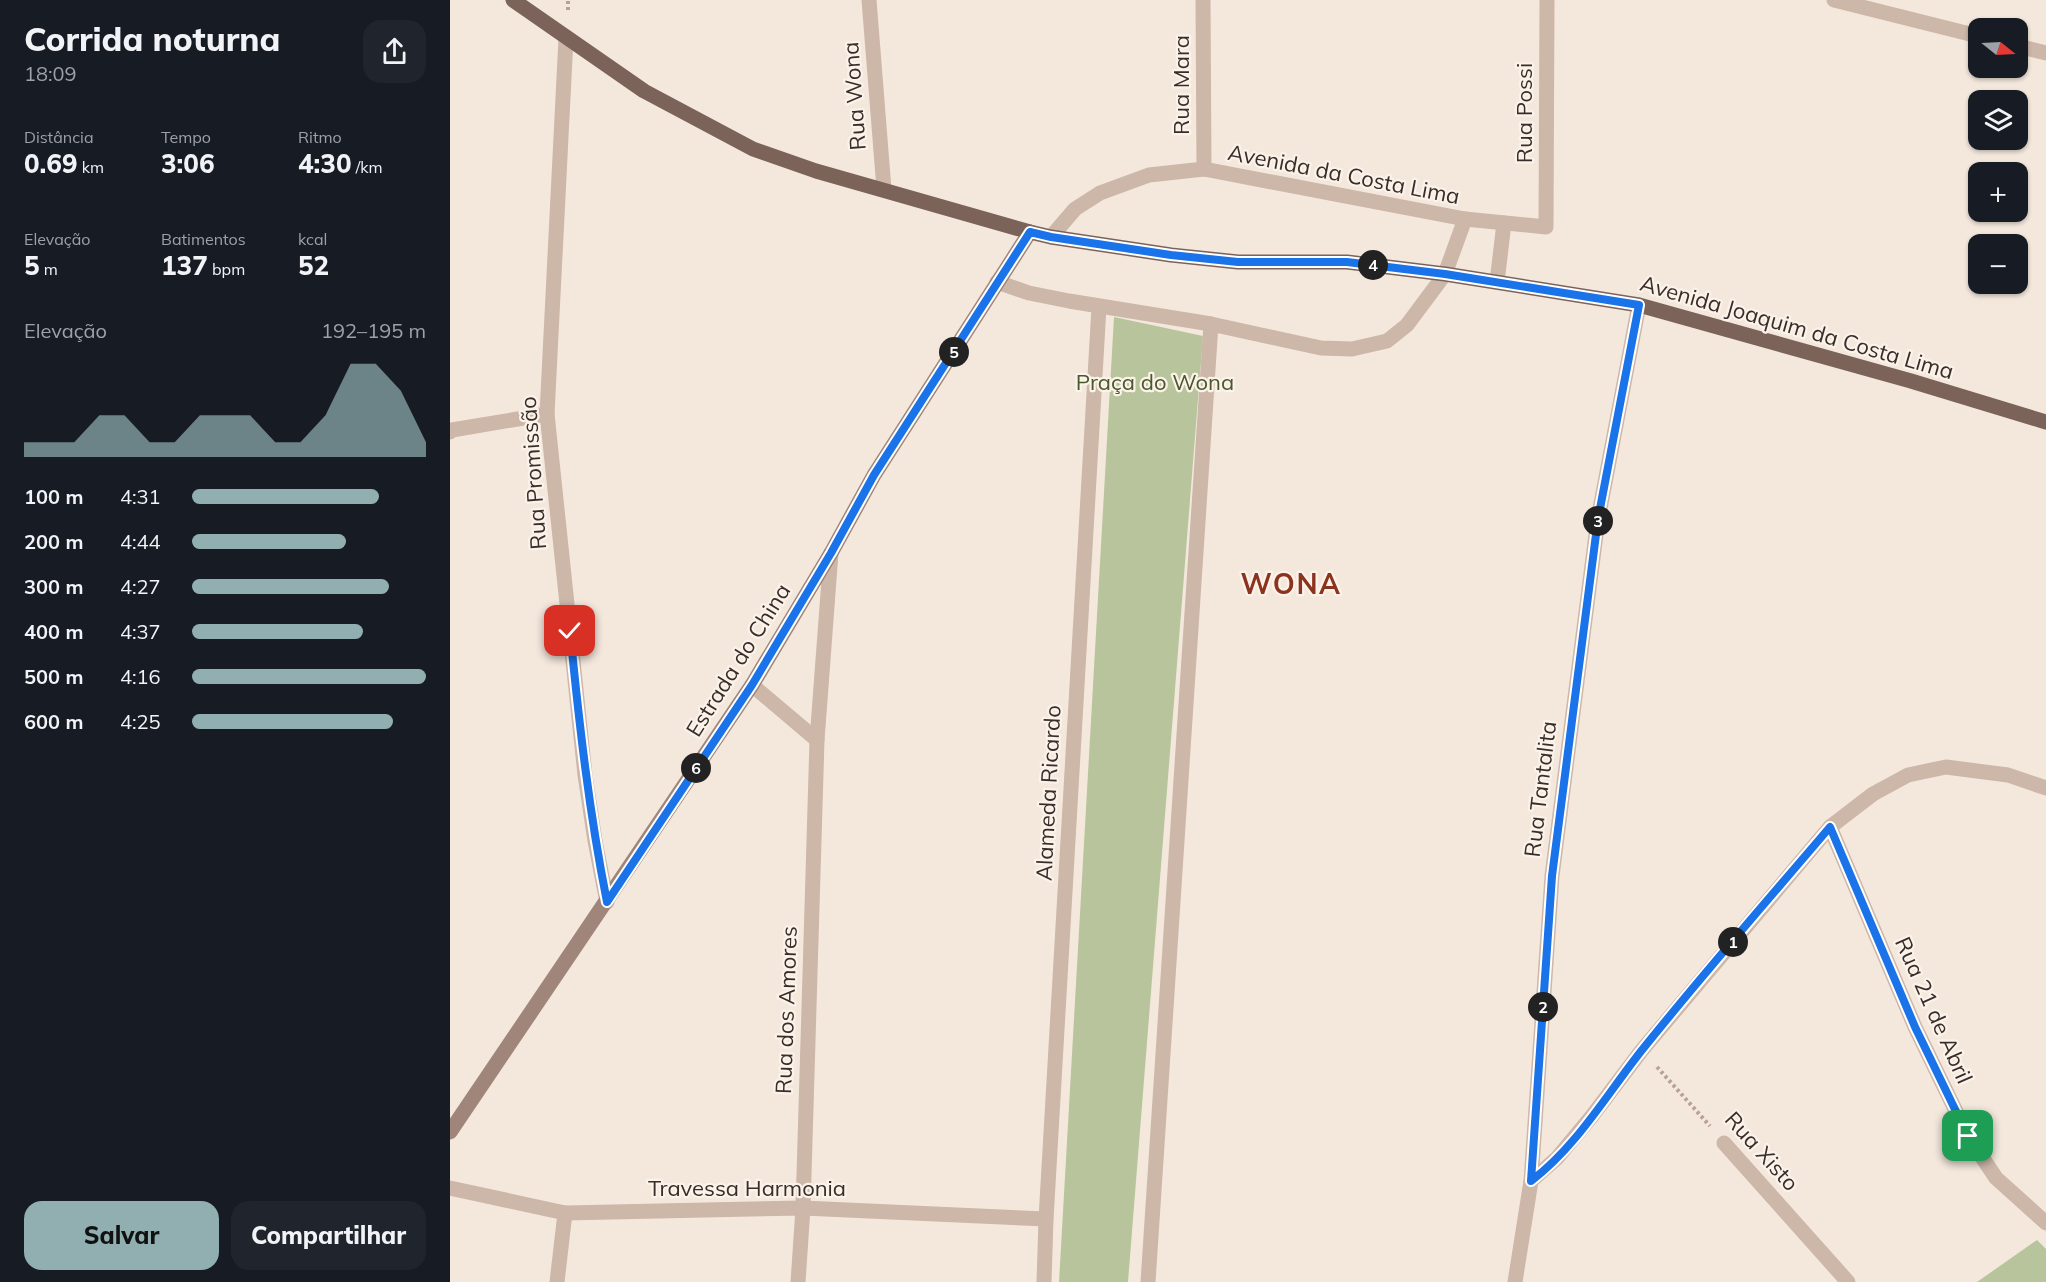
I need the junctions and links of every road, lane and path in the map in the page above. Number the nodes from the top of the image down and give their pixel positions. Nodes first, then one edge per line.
1 (513, 0) edge
2 (869, 0) edge
3 (1203, 0) edge
4 (1547, 0) edge
5 (1834, 0) edge
6 (1968, 34) edge
7 (566, 38) junction
8 (2028, 48) edge
9 (2046, 53) edge
10 (1204, 169) junction
11 (884, 189) junction
12 (1465, 219) junction
13 (1504, 223) junction
14 (1030, 232) junction
15 (1051, 237) junction
16 (1445, 274) junction
17 (997, 282) junction
18 (1497, 282) junction
19 (1639, 305) junction
20 (1099, 307) junction
21 (1212, 324) junction
22 (547, 414) junction
23 (2046, 422) edge
24 (451, 430) edge
25 (831, 553) junction
26 (752, 685) junction
27 (818, 740) junction
28 (2046, 788) edge
29 (1830, 827) junction
30 (607, 902) junction
31 (1642, 1050) junction
32 (450, 1132) edge
33 (1724, 1143) joint
34 (1531, 1181) junction
35 (450, 1188) edge
36 (803, 1208) junction
37 (565, 1213) junction
38 (1046, 1219) junction
39 (2046, 1222) edge
40 (557, 1282) edge
41 (798, 1282) edge
42 (1044, 1282) edge
43 (1148, 1282) edge
44 (1515, 1282) edge
45 (1848, 1282) edge

1 - 7 main road, Avenida Joaquim da Costa Lima
2 - 11 street, Rua Wona
3 - 10 street, Rua Mara
4 - 13 street, Rua Possi
5 - 6 street
7 - 11 main road, Avenida Joaquim da Costa Lima
7 - 22 street, Rua Promissão
8 - 9 street
10 - 12 street, Avenida da Costa Lima
10 - 15 street, Avenida da Costa Lima
11 - 14 main road, Avenida Joaquim da Costa Lima
12 - 13 street
12 - 16 street, Avenida da Costa Lima
13 - 18 street
14 - 15 main road, Avenida Joaquim da Costa Lima
14 - 17 main road, Estrada do China
15 - 16 main road, Avenida Joaquim da Costa Lima
16 - 18 main road, Avenida Joaquim da Costa Lima
16 - 21 street, Avenida da Costa Lima
17 - 20 street, Avenida da Costa Lima
17 - 25 main road, Estrada do China
18 - 19 main road, Avenida Joaquim da Costa Lima
19 - 23 main road, Avenida Joaquim da Costa Lima
19 - 34 street, Rua Tantalita
20 - 21 street, Avenida da Costa Lima
20 - 38 street, Alameda Ricardo
21 - 43 street
22 - 24 street
22 - 30 street, Rua Promissão
25 - 26 main road, Estrada do China
25 - 27 street, Rua dos Amores
26 - 27 street
26 - 30 main road, Estrada do China
27 - 36 street, Rua dos Amores
28 - 29 street
29 - 31 street
29 - 39 street, Rua 21 de Abril
30 - 32 main road, Estrada do China
31 - 33 path, Rua Xisto
31 - 34 street
33 - 45 street, Rua Xisto
34 - 44 street, Rua Tantalita
35 - 37 street, Travessa Harmonia
36 - 37 street, Travessa Harmonia
36 - 38 street, Travessa Harmonia
36 - 41 street, Rua dos Amores
37 - 40 street
38 - 42 street, Alameda Ricardo

